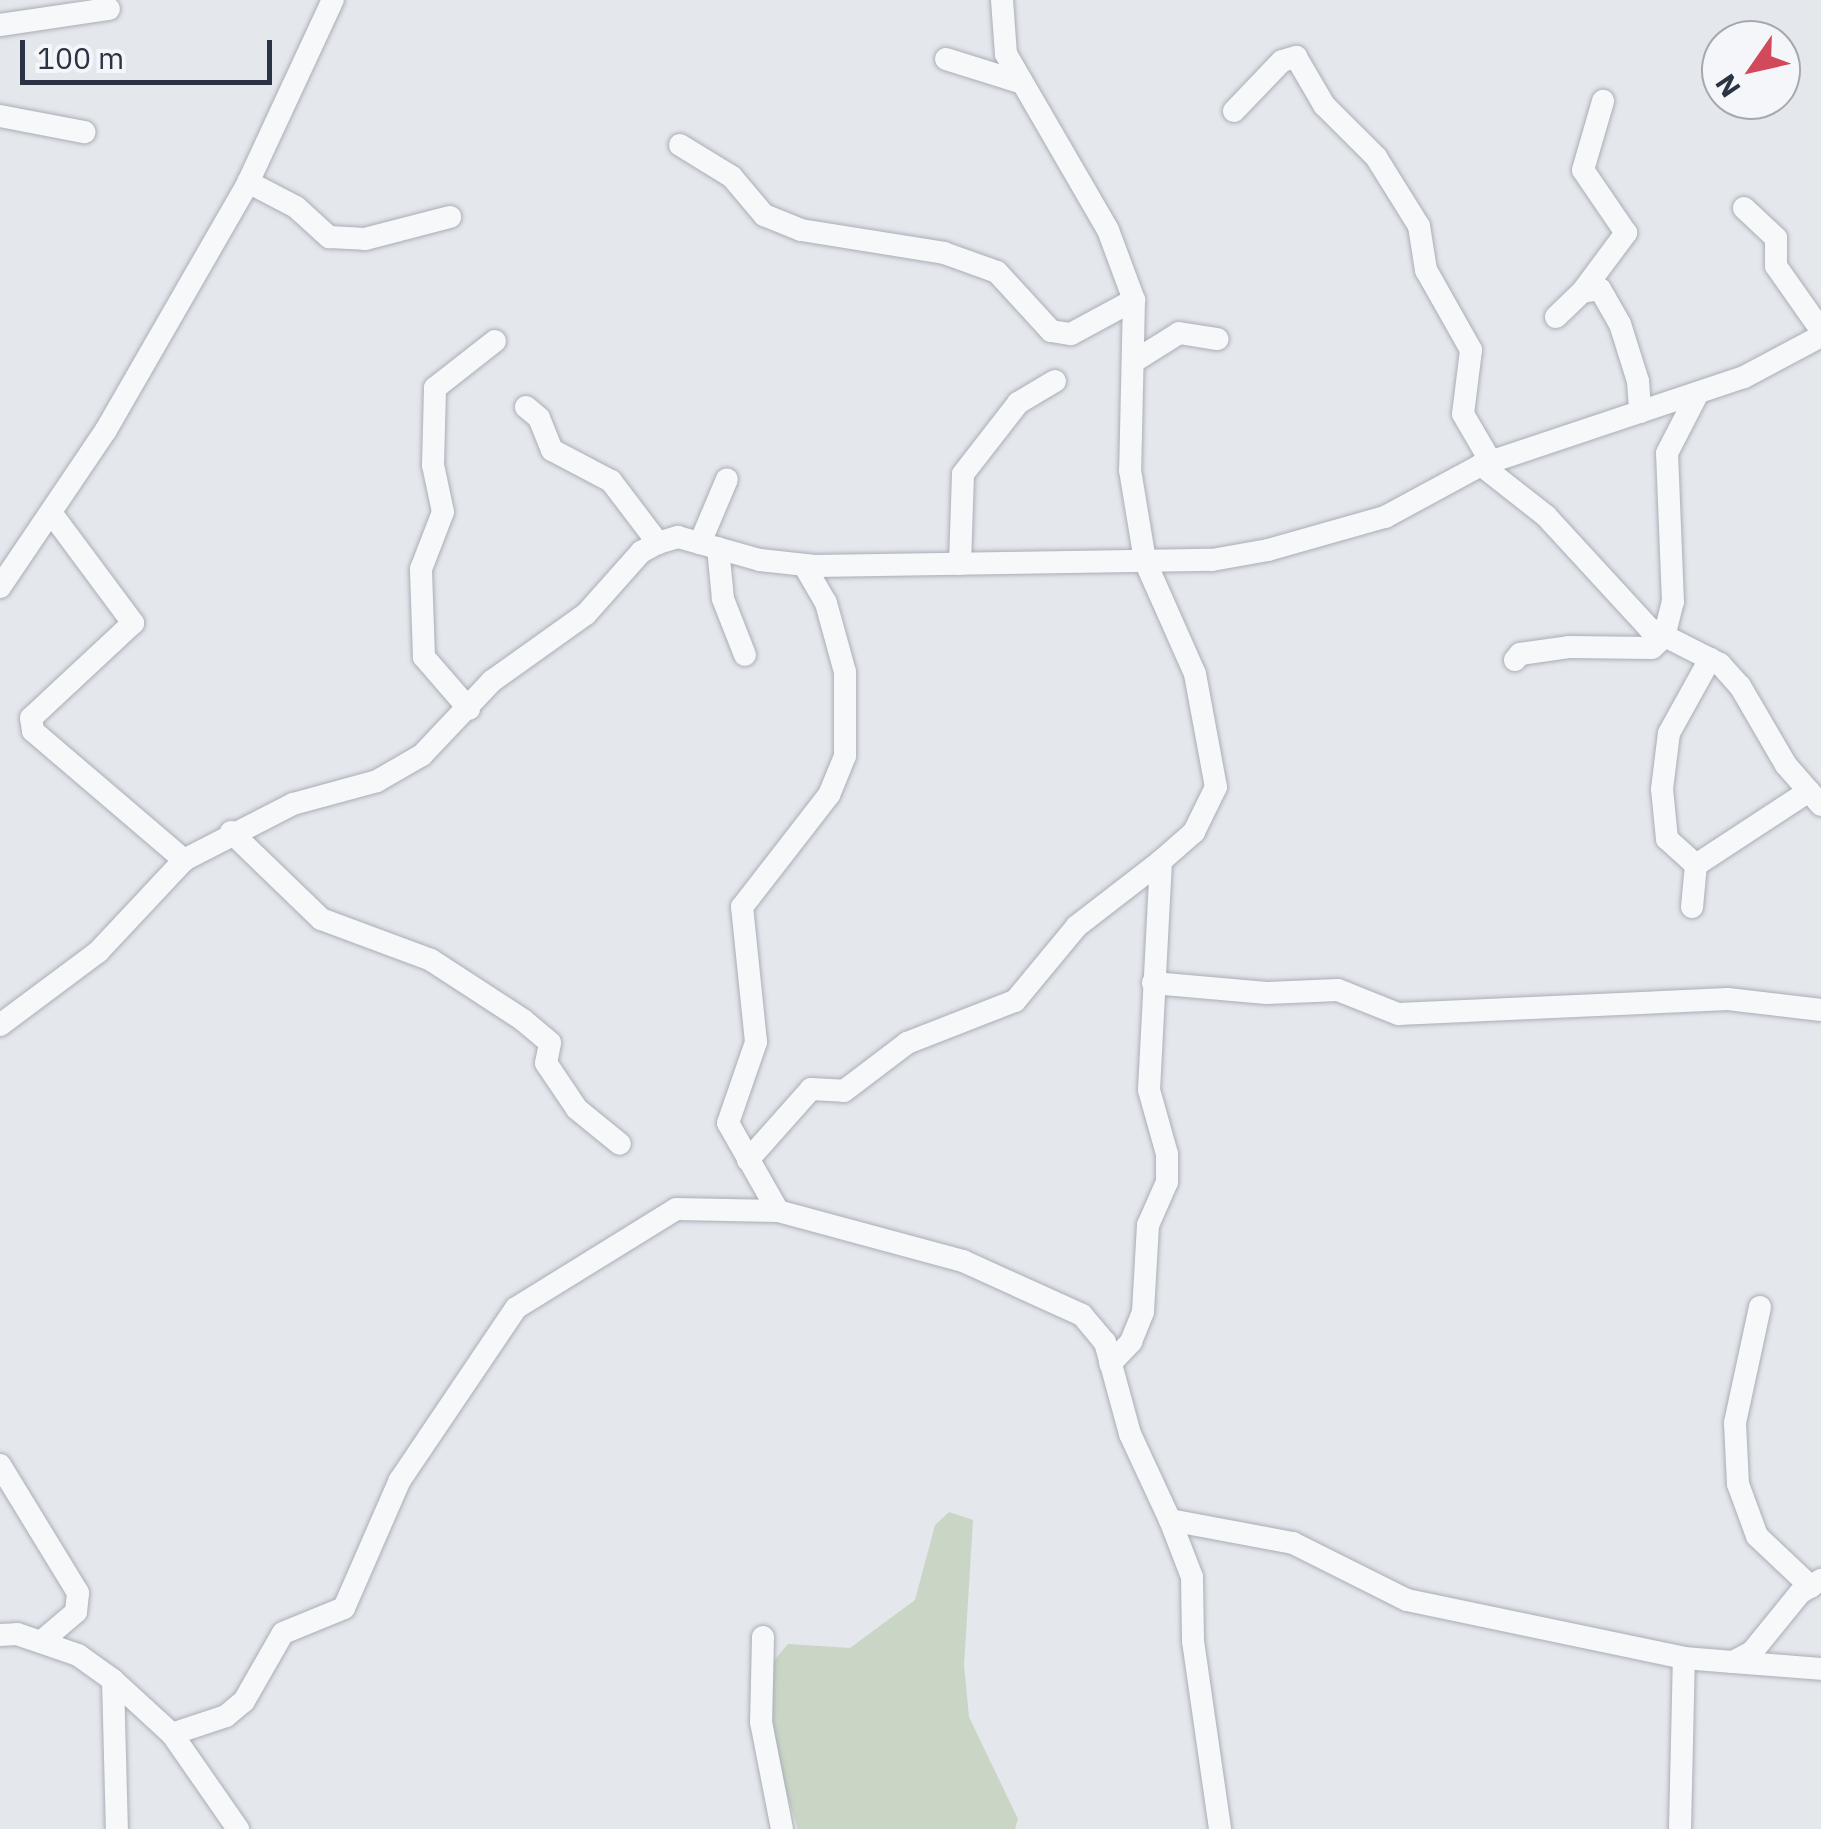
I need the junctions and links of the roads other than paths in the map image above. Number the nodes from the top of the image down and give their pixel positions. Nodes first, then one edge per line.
1 (334, 0) edge
2 (1002, 0) edge
3 (109, 9) dead end
4 (0, 25) edge
5 (946, 59) dead end
6 (1020, 82) junction
7 (1603, 101) dead end
8 (1234, 111) dead end
9 (0, 116) edge
10 (84, 132) dead end
11 (680, 146) dead end
12 (248, 182) junction
13 (1744, 208) dead end
14 (450, 218) dead end
15 (1582, 292) junction
16 (1134, 300) junction
17 (1556, 317) dead end
18 (1821, 333) edge
19 (1218, 339) dead end
20 (495, 341) dead end
21 (1133, 362) junction
22 (1055, 381) dead end
23 (1697, 395) junction
24 (526, 408) dead end
25 (1640, 412) junction
26 (1486, 464) junction
27 (727, 479) dead end
28 (52, 514) junction
29 (658, 543) junction
30 (709, 546) junction
31 (1144, 561) junction
32 (960, 564) junction
33 (804, 565) junction
34 (0, 587) edge
35 (1664, 636) junction
36 (745, 655) dead end
37 (1710, 658) junction
38 (1515, 660) dead end
39 (469, 709) junction
40 (1815, 798) edge
41 (231, 832) junction
42 (184, 860) junction
43 (1162, 861) junction
44 (1696, 865) junction
45 (1692, 907) dead end
46 (1153, 982) junction
47 (1821, 1010) edge
48 (0, 1025) edge
49 (620, 1144) dead end
50 (748, 1160) junction
51 (778, 1211) junction
52 (1760, 1307) dead end
53 (1110, 1364) junction
54 (0, 1465) edge
55 (1170, 1520) junction
56 (1816, 1583) edge
57 (0, 1635) edge
58 (762, 1638) dead end
59 (42, 1641) junction
60 (1684, 1658) junction
61 (1733, 1662) junction
62 (1821, 1669) edge
63 (113, 1680) junction
64 (172, 1734) junction
65 (117, 1829) edge
66 (238, 1829) edge
67 (782, 1829) edge
68 (1220, 1829) edge
69 (1680, 1829) edge

1 - 12 street
2 - 6 street
3 - 4 street
5 - 6 street
6 - 16 street
7 - 15 street
8 - 26 street
9 - 10 street
11 - 16 street
12 - 14 street
12 - 28 street
13 - 18 street
15 - 17 street
15 - 25 street
16 - 21 street
18 - 23 street
19 - 21 street
20 - 39 street
21 - 31 street
22 - 32 street
23 - 25 street
23 - 35 street
24 - 29 street
25 - 26 street
26 - 31 street
26 - 35 street
27 - 30 street
28 - 34 street
28 - 42 street
29 - 30 street
29 - 39 street
30 - 33 street
30 - 36 street
31 - 32 street
31 - 43 street
32 - 33 street
33 - 50 street
35 - 37 street
35 - 38 street
37 - 40 street
37 - 44 street
39 - 41 street
40 - 44 street
41 - 42 street
41 - 49 street
42 - 48 street
43 - 46 street
43 - 50 street
44 - 45 street
46 - 47 street
46 - 53 street
50 - 51 street
51 - 53 street
51 - 64 street
52 - 56 street
53 - 55 street
54 - 59 street
55 - 60 street
55 - 68 street
56 - 61 street
57 - 59 street
58 - 67 street
59 - 63 street
60 - 61 street
60 - 69 street
61 - 62 street
63 - 64 street
63 - 65 street
64 - 66 street

